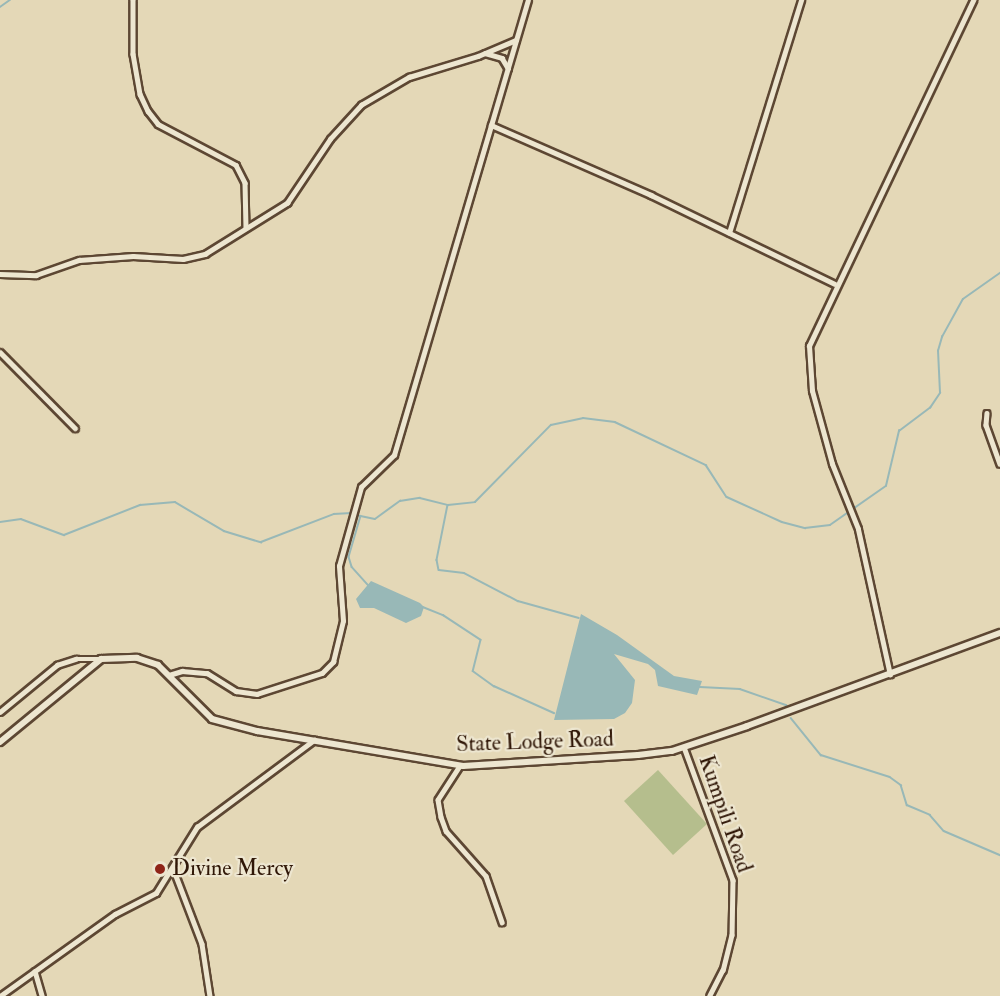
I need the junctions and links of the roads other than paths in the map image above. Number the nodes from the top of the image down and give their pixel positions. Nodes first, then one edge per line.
1 (133, 0) edge
2 (528, 0) edge
3 (801, 0) edge
4 (973, 0) edge
5 (516, 40) junction
6 (485, 53) junction
7 (508, 68) junction
8 (490, 125) junction
9 (246, 227) junction
10 (729, 233) junction
11 (0, 274) edge
12 (835, 284) junction
13 (0, 352) edge
14 (987, 413) dead end
15 (75, 428) dead end
16 (1000, 464) edge
17 (1000, 633) edge
18 (101, 659) junction
19 (169, 675) junction
20 (890, 675) junction
21 (0, 712) edge
22 (314, 740) junction
23 (0, 742) edge
24 (684, 747) junction
25 (459, 766) junction
26 (173, 868) junction
27 (502, 922) dead end
28 (35, 971) junction
29 (0, 996) edge
30 (42, 996) edge
31 (210, 996) edge
32 (710, 996) edge

1 - 9 street
2 - 5 street
3 - 10 street
4 - 12 street
5 - 6 street
5 - 7 street
6 - 7 street
6 - 9 street
7 - 8 street
8 - 10 street
8 - 19 street
9 - 11 street
10 - 12 street
12 - 20 street
13 - 15 street
14 - 16 street
17 - 20 street, State Lodge Road
18 - 19 street, State Lodge Road
18 - 21 street
18 - 23 street
19 - 22 street, State Lodge Road
20 - 24 street, State Lodge Road
22 - 25 street, State Lodge Road
22 - 26 street
24 - 25 street, State Lodge Road
24 - 32 street, Kumpili Road
25 - 27 street
26 - 28 street
26 - 31 street
28 - 29 street
28 - 30 street

